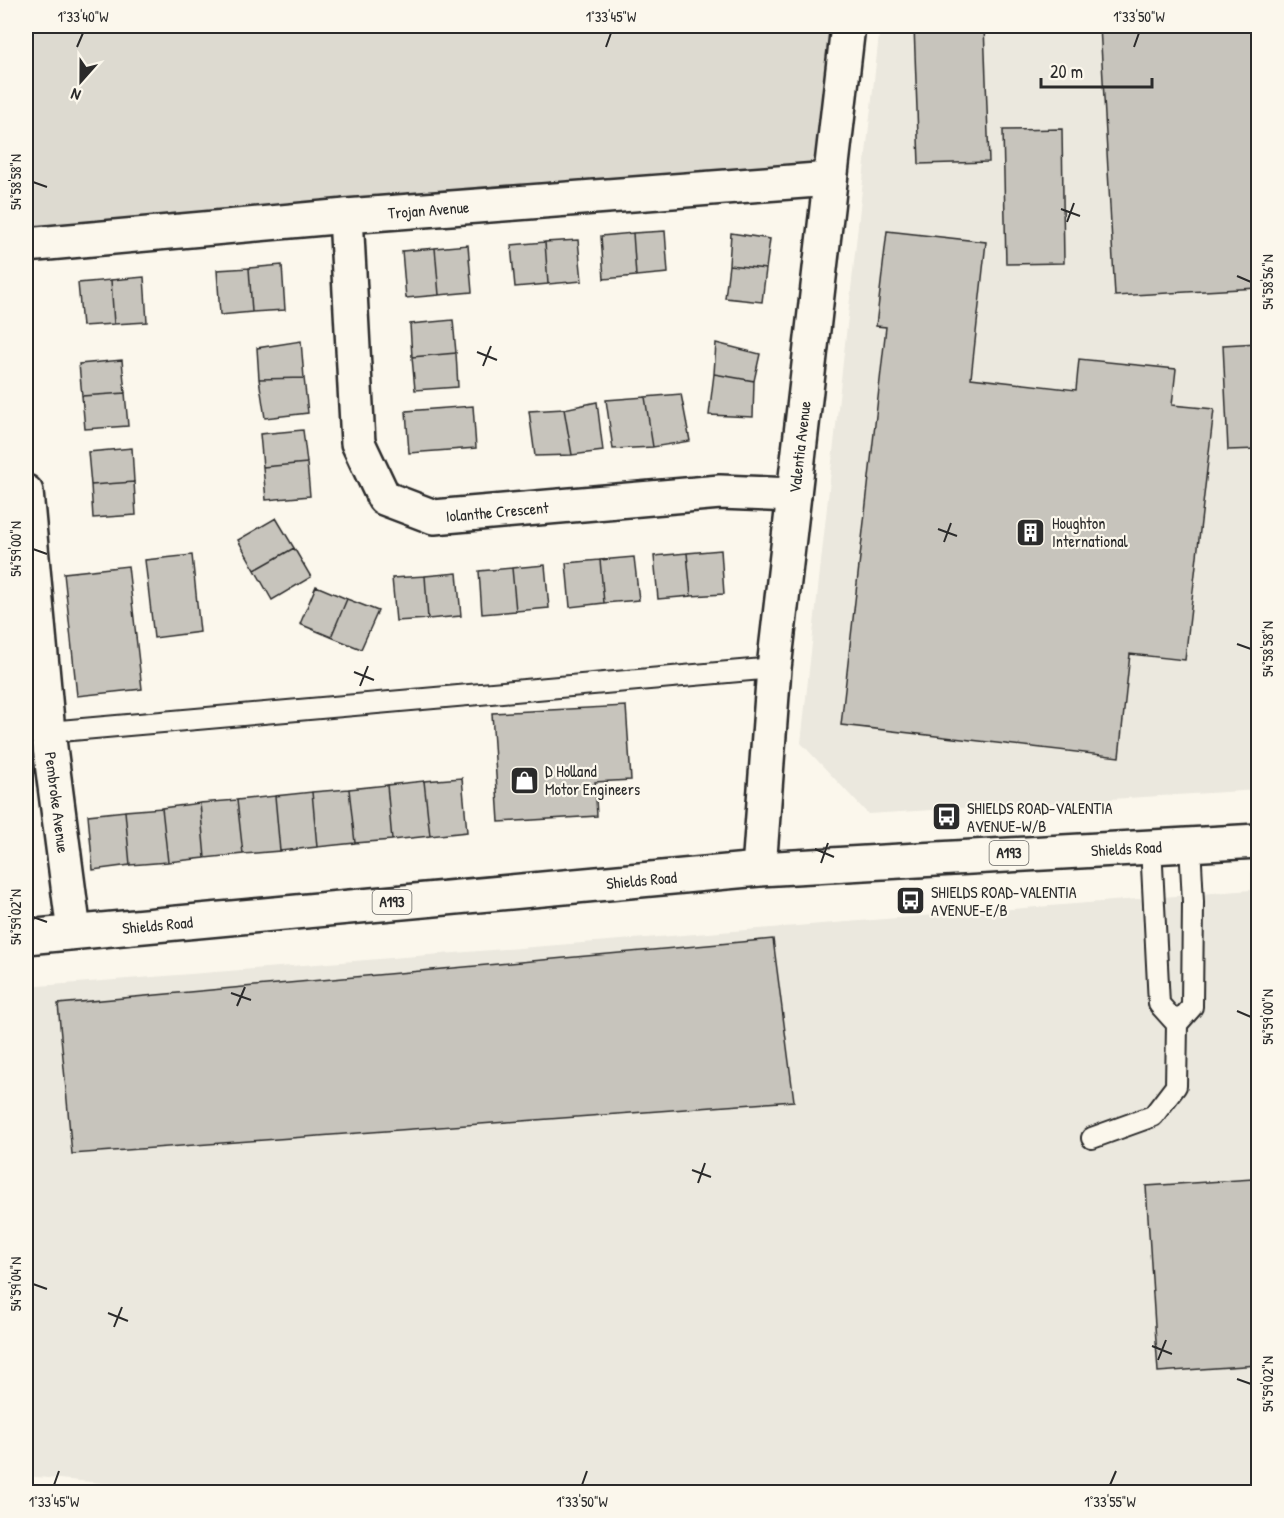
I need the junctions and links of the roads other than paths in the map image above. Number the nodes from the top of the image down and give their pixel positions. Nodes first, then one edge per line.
1 (848, 26) edge
2 (830, 179) junction
3 (346, 216) junction
4 (26, 245) edge
5 (26, 492) edge
6 (794, 495) junction
7 (29, 567) edge
8 (774, 668) junction
9 (37, 733) edge
10 (1258, 841) edge
11 (1190, 844) junction
12 (1151, 846) junction
13 (759, 868) junction
14 (74, 932) junction
15 (26, 937) edge
16 (1177, 1024) junction
17 (1092, 1138) dead end

1 - 2 street, Valentia Avenue
2 - 3 street, Trojan Avenue
2 - 6 street, Valentia Avenue
3 - 4 street, Trojan Avenue
3 - 6 street, Iolanthe Crescent
5 - 7 street, Pembroke Avenue
6 - 8 street, Valentia Avenue
7 - 9 street, Pembroke Avenue
8 - 9 lane
8 - 13 street, Valentia Avenue
9 - 14 street, Pembroke Avenue
10 - 11 street, Shields Road / A193
11 - 12 street, Shields Road / A193
11 - 16 lane
12 - 13 street, Shields Road / A193
12 - 16 lane
13 - 14 street, Shields Road / A193
14 - 15 street, Shields Road / A193
16 - 17 lane

